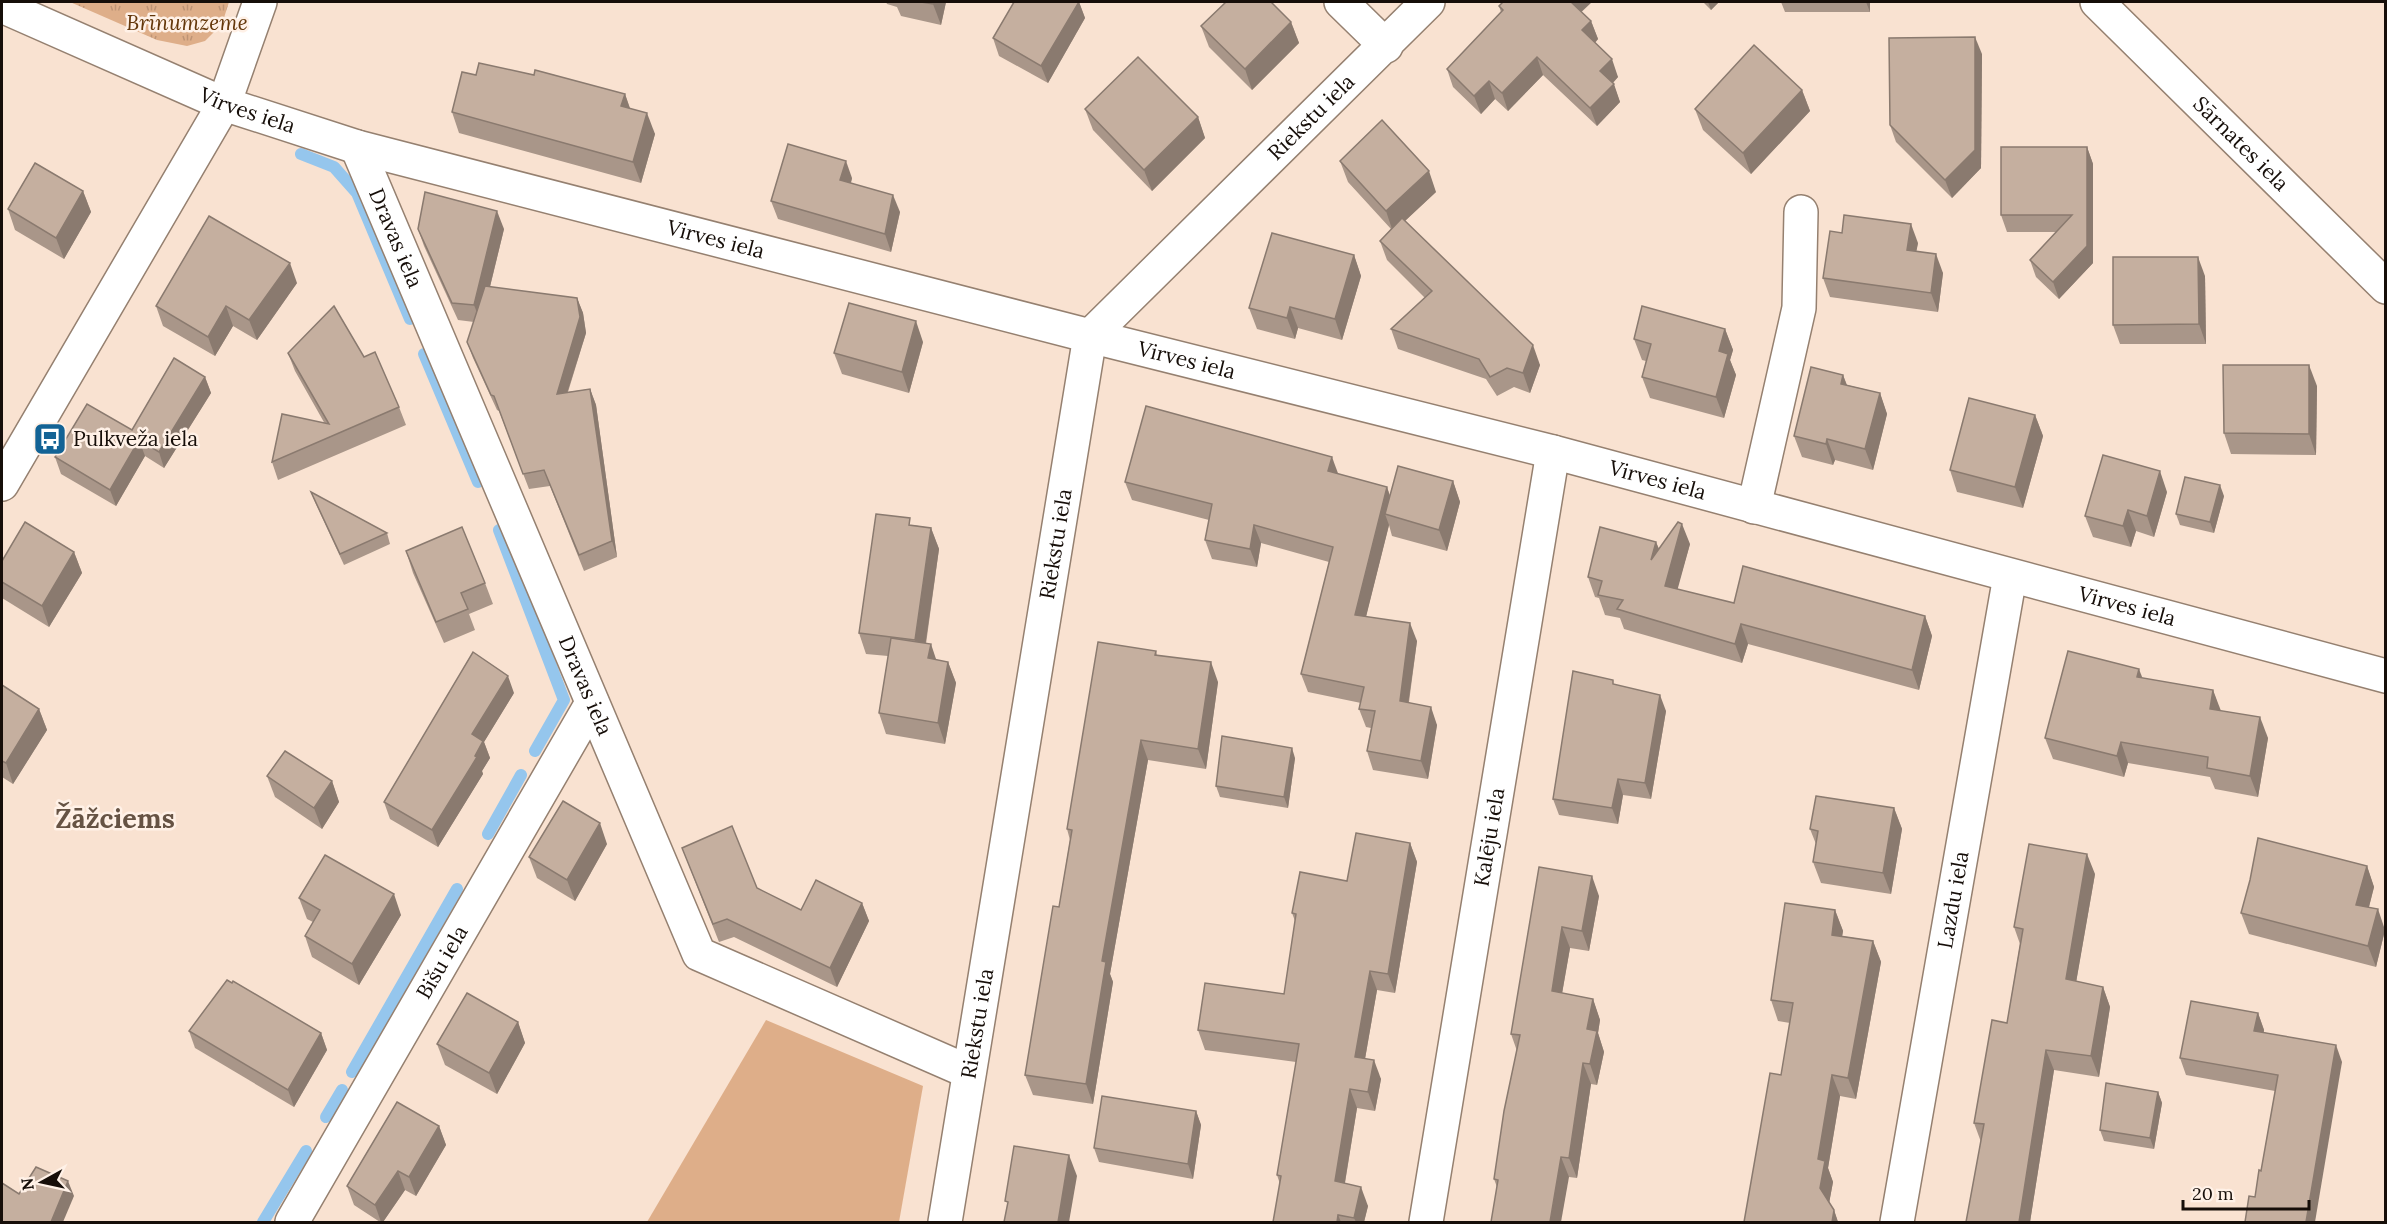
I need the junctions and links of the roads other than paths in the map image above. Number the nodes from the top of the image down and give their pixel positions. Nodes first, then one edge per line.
1 (260, 2) edge
2 (1341, 2) edge
3 (1428, 2) edge
4 (2097, 2) edge
5 (2, 6) edge
6 (1386, 46) junction
7 (224, 105) junction
8 (357, 147) junction
9 (1801, 212) dead end
10 (2385, 287) edge
11 (1090, 336) junction
12 (1552, 452) junction
13 (2, 484) edge
14 (1754, 507) junction
15 (2010, 576) junction
16 (2385, 676) edge
17 (592, 703) junction
18 (969, 1072) junction
19 (292, 1222) edge
20 (945, 1222) edge
21 (1426, 1222) edge
22 (1897, 1222) edge

1 - 7 street
2 - 6 street
3 - 6 street, Riekstu iela
4 - 10 street, Sārnates iela
5 - 7 street, Virves iela
6 - 11 street, Riekstu iela
7 - 8 street, Virves iela
7 - 13 street
8 - 11 street, Virves iela
8 - 17 street, Dravas iela
9 - 14 street
11 - 12 street, Virves iela
11 - 18 street, Riekstu iela
12 - 14 street, Virves iela
12 - 21 street, Kalēju iela
14 - 15 street, Virves iela
15 - 16 street, Virves iela
15 - 22 street, Lazdu iela
17 - 18 street, Dravas iela
17 - 19 street, Bišu iela
18 - 20 street, Riekstu iela

